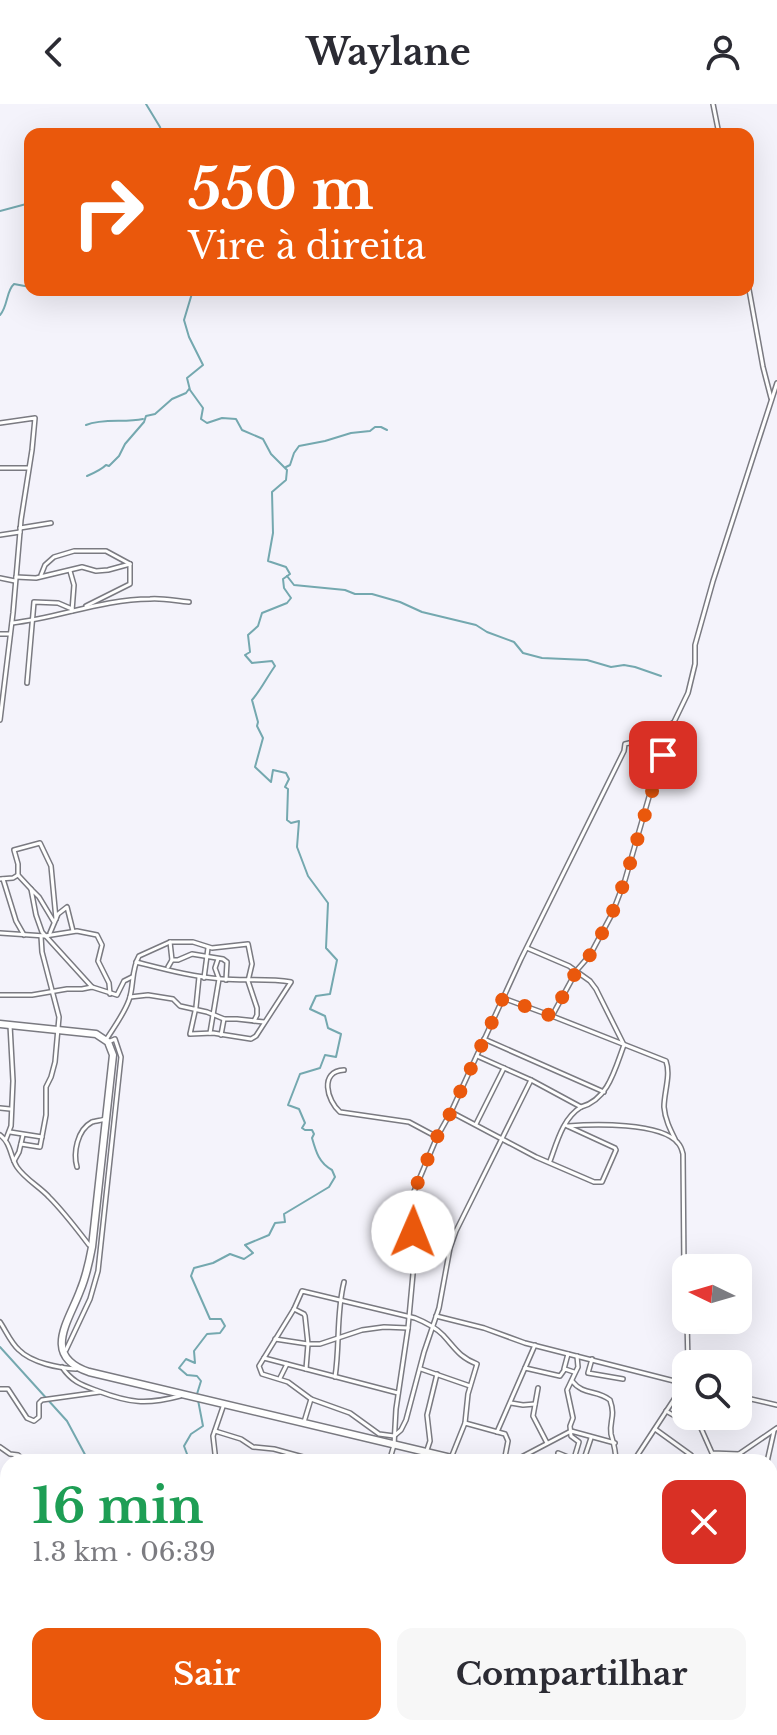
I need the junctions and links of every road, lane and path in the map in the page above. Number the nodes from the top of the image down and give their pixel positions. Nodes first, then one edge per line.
1 (713, 104) edge
2 (718, 128) edge
3 (750, 296) edge
4 (777, 383) edge
5 (772, 400) junction
6 (0, 423) edge
7 (0, 468) edge
8 (29, 468) junction
9 (51, 523) dead end
10 (20, 530) junction
11 (0, 535) edge
12 (130, 564) junction
13 (70, 571) junction
14 (40, 576) junction
15 (0, 578) edge
16 (16, 579) junction
17 (189, 602) dead end
18 (83, 608) junction
19 (72, 610) junction
20 (32, 621) junction
21 (12, 623) junction
22 (0, 634) edge
23 (10, 634) junction
24 (27, 683) dead end
25 (0, 720) edge
26 (674, 722) junction
27 (18, 875) junction
28 (1, 879) edge
29 (31, 889) junction
30 (55, 920) junction
31 (73, 931) junction
32 (0, 933) edge
33 (24, 935) junction
34 (45, 935) junction
35 (170, 942) junction
36 (208, 948) junction
37 (527, 948) junction
38 (206, 956) junction
39 (218, 958) junction
40 (172, 960) junction
41 (136, 962) junction
42 (167, 969) junction
43 (577, 970) junction
44 (133, 977) junction
45 (202, 977) junction
46 (219, 979) junction
47 (226, 980) junction
48 (248, 981) junction
49 (92, 987) junction
50 (53, 992) junction
51 (110, 994) junction
52 (0, 995) edge
53 (130, 997) junction
54 (503, 998) junction
55 (195, 1009) junction
56 (213, 1014) junction
57 (552, 1016) junction
58 (224, 1019) junction
59 (254, 1021) junction
60 (264, 1022) junction
61 (0, 1024) edge
62 (10, 1025) junction
63 (58, 1030) junction
64 (210, 1033) junction
65 (221, 1035) junction
66 (484, 1039) junction
67 (107, 1041) junction
68 (624, 1045) junction
69 (476, 1055) junction
70 (504, 1068) junction
71 (344, 1070) dead end
72 (531, 1080) junction
73 (604, 1092) junction
74 (581, 1107) junction
75 (0, 1108) edge
76 (10, 1109) junction
77 (451, 1112) junction
78 (106, 1119) junction
79 (476, 1124) junction
80 (566, 1126) junction
81 (10, 1132) junction
82 (0, 1135) edge
83 (23, 1135) junction
84 (42, 1137) junction
85 (437, 1137) junction
86 (6, 1139) junction
87 (502, 1139) junction
88 (676, 1141) junction
89 (21, 1144) junction
90 (14, 1161) junction
91 (549, 1163) junction
92 (77, 1167) dead end
93 (92, 1247) junction
94 (684, 1254) edge
95 (344, 1282) dead end
96 (340, 1299) junction
97 (294, 1309) junction
98 (436, 1316) junction
99 (409, 1317) junction
100 (0, 1322) edge
101 (432, 1327) junction
102 (408, 1328) junction
103 (339, 1338) junction
104 (275, 1339) junction
105 (308, 1344) junction
106 (535, 1345) junction
107 (64, 1353) junction
108 (568, 1353) junction
109 (577, 1356) junction
110 (264, 1358) junction
111 (592, 1359) junction
112 (287, 1364) junction
113 (62, 1367) junction
114 (525, 1368) junction
115 (80, 1369) junction
116 (306, 1369) junction
117 (420, 1369) junction
118 (564, 1369) junction
119 (576, 1372) junction
120 (437, 1374) junction
121 (335, 1377) junction
122 (279, 1379) junction
123 (623, 1379) dead end
124 (572, 1380) junction
125 (672, 1380) edge
126 (470, 1386) junction
127 (538, 1388) dead end
128 (0, 1389) edge
129 (100, 1392) junction
130 (398, 1393) junction
131 (185, 1395) junction
132 (311, 1399) junction
133 (752, 1399) edge
134 (509, 1402) junction
135 (672, 1402) edge
136 (224, 1404) junction
137 (535, 1404) junction
138 (777, 1405) edge
139 (666, 1411) junction
140 (304, 1423) junction
141 (465, 1423) junction
142 (654, 1429) junction
143 (776, 1430) edge
144 (215, 1431) junction
145 (571, 1431) junction
146 (497, 1432) junction
147 (394, 1436) junction
148 (591, 1438) junction
149 (547, 1443) junction
150 (615, 1443) junction
151 (394, 1445) junction
152 (426, 1452) junction
153 (215, 1454) edge
154 (292, 1454) edge
155 (391, 1454) edge
156 (434, 1454) edge
157 (453, 1454) edge
158 (505, 1454) edge
159 (527, 1454) edge
160 (575, 1454) edge
161 (585, 1454) edge
162 (616, 1454) edge
163 (638, 1454) edge
164 (690, 1454) edge
165 (739, 1454) joint
166 (769, 1454) edge

1 - 2 street
3 - 5 street
4 - 5 street
5 - 26 street
6 - 8 street
7 - 8 street
8 - 10 street
9 - 10 street
10 - 11 street
10 - 16 street
12 - 13 street
12 - 14 street
12 - 18 street
13 - 14 street
13 - 19 street
14 - 16 street
15 - 16 street
16 - 21 street
17 - 18 street
18 - 19 street
19 - 20 street
19 - 20 street
20 - 21 street
20 - 24 street
21 - 23 street
22 - 23 street
23 - 25 street
26 - 37 street
26 - 43 street
27 - 28 street
27 - 29 street
27 - 30 street
28 - 33 street
29 - 30 street
29 - 34 street
30 - 31 street
30 - 34 street
31 - 34 street
31 - 51 street
32 - 33 street
33 - 34 street
34 - 49 street
34 - 50 street
35 - 36 street
35 - 40 street
35 - 41 street
36 - 38 street
36 - 48 street
37 - 43 street
37 - 54 street
38 - 39 street
38 - 40 street
38 - 45 street
39 - 46 street
39 - 47 street
40 - 42 street
41 - 42 street
41 - 44 street
42 - 45 street
43 - 57 street
43 - 68 street
44 - 51 street
44 - 53 street
45 - 46 street
45 - 55 street
46 - 47 street
46 - 56 street
47 - 48 street
48 - 59 street
48 - 60 street
49 - 50 street
49 - 51 street
50 - 52 street
50 - 63 street
53 - 55 street
53 - 67 street
54 - 57 street
54 - 66 street
55 - 56 street
55 - 64 street
56 - 58 street
56 - 64 street
57 - 68 street
58 - 59 street
58 - 65 street
59 - 60 street
60 - 65 street
61 - 62 main road
62 - 63 main road
62 - 76 street
63 - 67 main road
63 - 84 street
64 - 65 street
66 - 69 street
66 - 73 street
67 - 78 main road
67 - 107 street
68 - 73 street
68 - 88 street
69 - 70 street
69 - 77 street
70 - 72 street
70 - 79 street
71 - 85 street
72 - 74 street
72 - 87 street
73 - 74 street
74 - 80 street
75 - 76 street
76 - 81 street
77 - 79 street
77 - 85 street
78 - 92 street
78 - 93 main road
79 - 87 street
80 - 88 street
80 - 91 street
80 - 91 street
81 - 83 street
81 - 86 street
82 - 86 street
83 - 84 street
83 - 89 street
84 - 89 street
85 - 99 street
86 - 90 street
87 - 91 street
87 - 98 street
88 - 94 street
89 - 90 street
90 - 93 street
93 - 107 main road
95 - 96 street
96 - 97 street
96 - 99 street
96 - 103 street
97 - 104 street
97 - 105 street
98 - 101 street
98 - 106 street
99 - 101 street
99 - 102 street
100 - 113 street
101 - 117 street
101 - 126 street
102 - 103 street
102 - 130 street
103 - 105 street
103 - 121 street
104 - 105 street
104 - 110 street
105 - 116 street
106 - 108 street
106 - 114 street
107 - 115 main road
108 - 109 street
108 - 118 street
109 - 111 street
109 - 119 street
110 - 112 street
110 - 122 street
111 - 123 street
111 - 125 street
112 - 116 street
112 - 122 street
113 - 115 street
113 - 129 street
114 - 118 street
114 - 134 street
115 - 131 main road
116 - 121 street
117 - 120 street
117 - 147 street
118 - 119 street
119 - 124 street
120 - 126 street
120 - 152 street
121 - 130 street
122 - 132 street
124 - 145 street
124 - 150 street
126 - 141 street
127 - 137 street
128 - 129 street
129 - 131 street
130 - 147 street
131 - 136 main road
132 - 140 street
132 - 147 street
133 - 138 street
134 - 137 street
134 - 146 street
135 - 139 street
136 - 140 main road
136 - 144 street
137 - 149 street
139 - 142 street
139 - 165 street
140 - 151 main road
141 - 146 street
141 - 157 street
142 - 163 street
142 - 164 street
143 - 165 street
143 - 166 street
144 - 153 street
144 - 154 street
145 - 148 street
145 - 149 street
145 - 160 street
146 - 158 street
147 - 151 street
148 - 150 street
148 - 161 street
149 - 159 street
150 - 162 street
151 - 152 main road
151 - 155 street
152 - 156 main road

